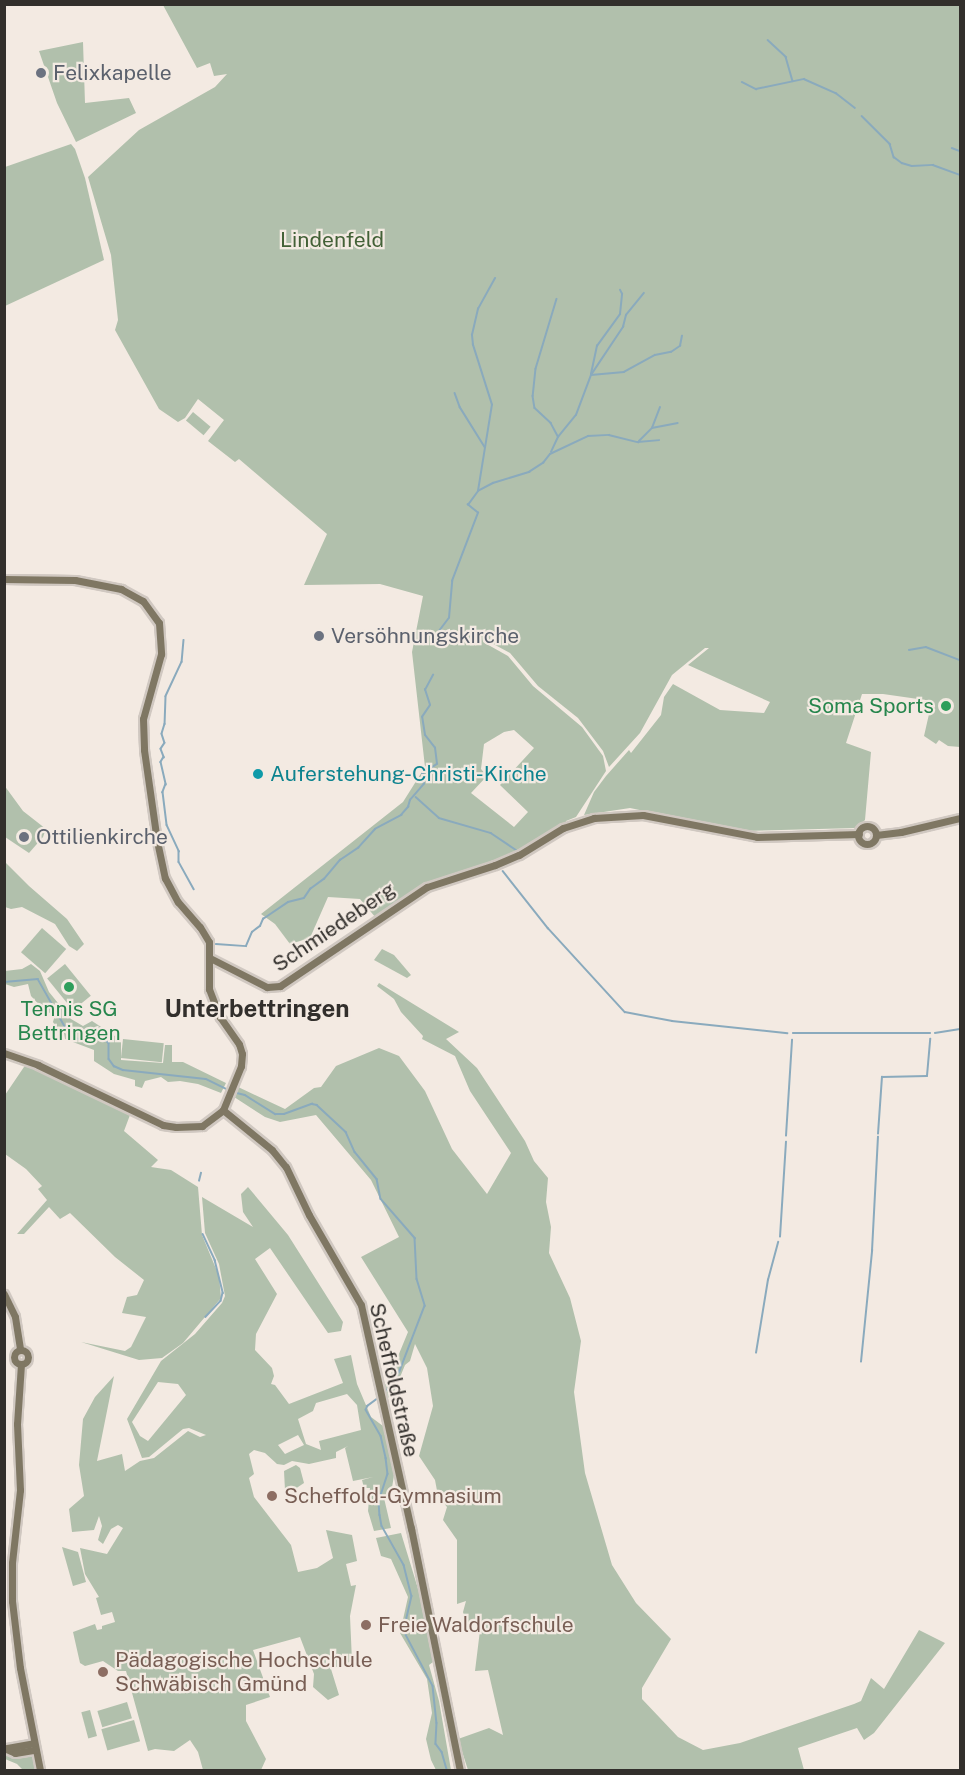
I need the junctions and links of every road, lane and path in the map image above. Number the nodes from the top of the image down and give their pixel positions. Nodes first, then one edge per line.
1 (4, 579) edge
2 (960, 818) edge
3 (859, 834) junction
4 (876, 834) junction
5 (210, 958) junction
6 (4, 1053) edge
7 (223, 1110) junction
8 (4, 1294) edge
9 (40, 1770) edge
10 (460, 1770) edge

1 - 5 street
2 - 4 street
3 - 4 street
3 - 4 street
3 - 5 street, Schmiedeberg
5 - 7 street
6 - 7 street
7 - 10 street, Scheffoldstraße
8 - 9 street

